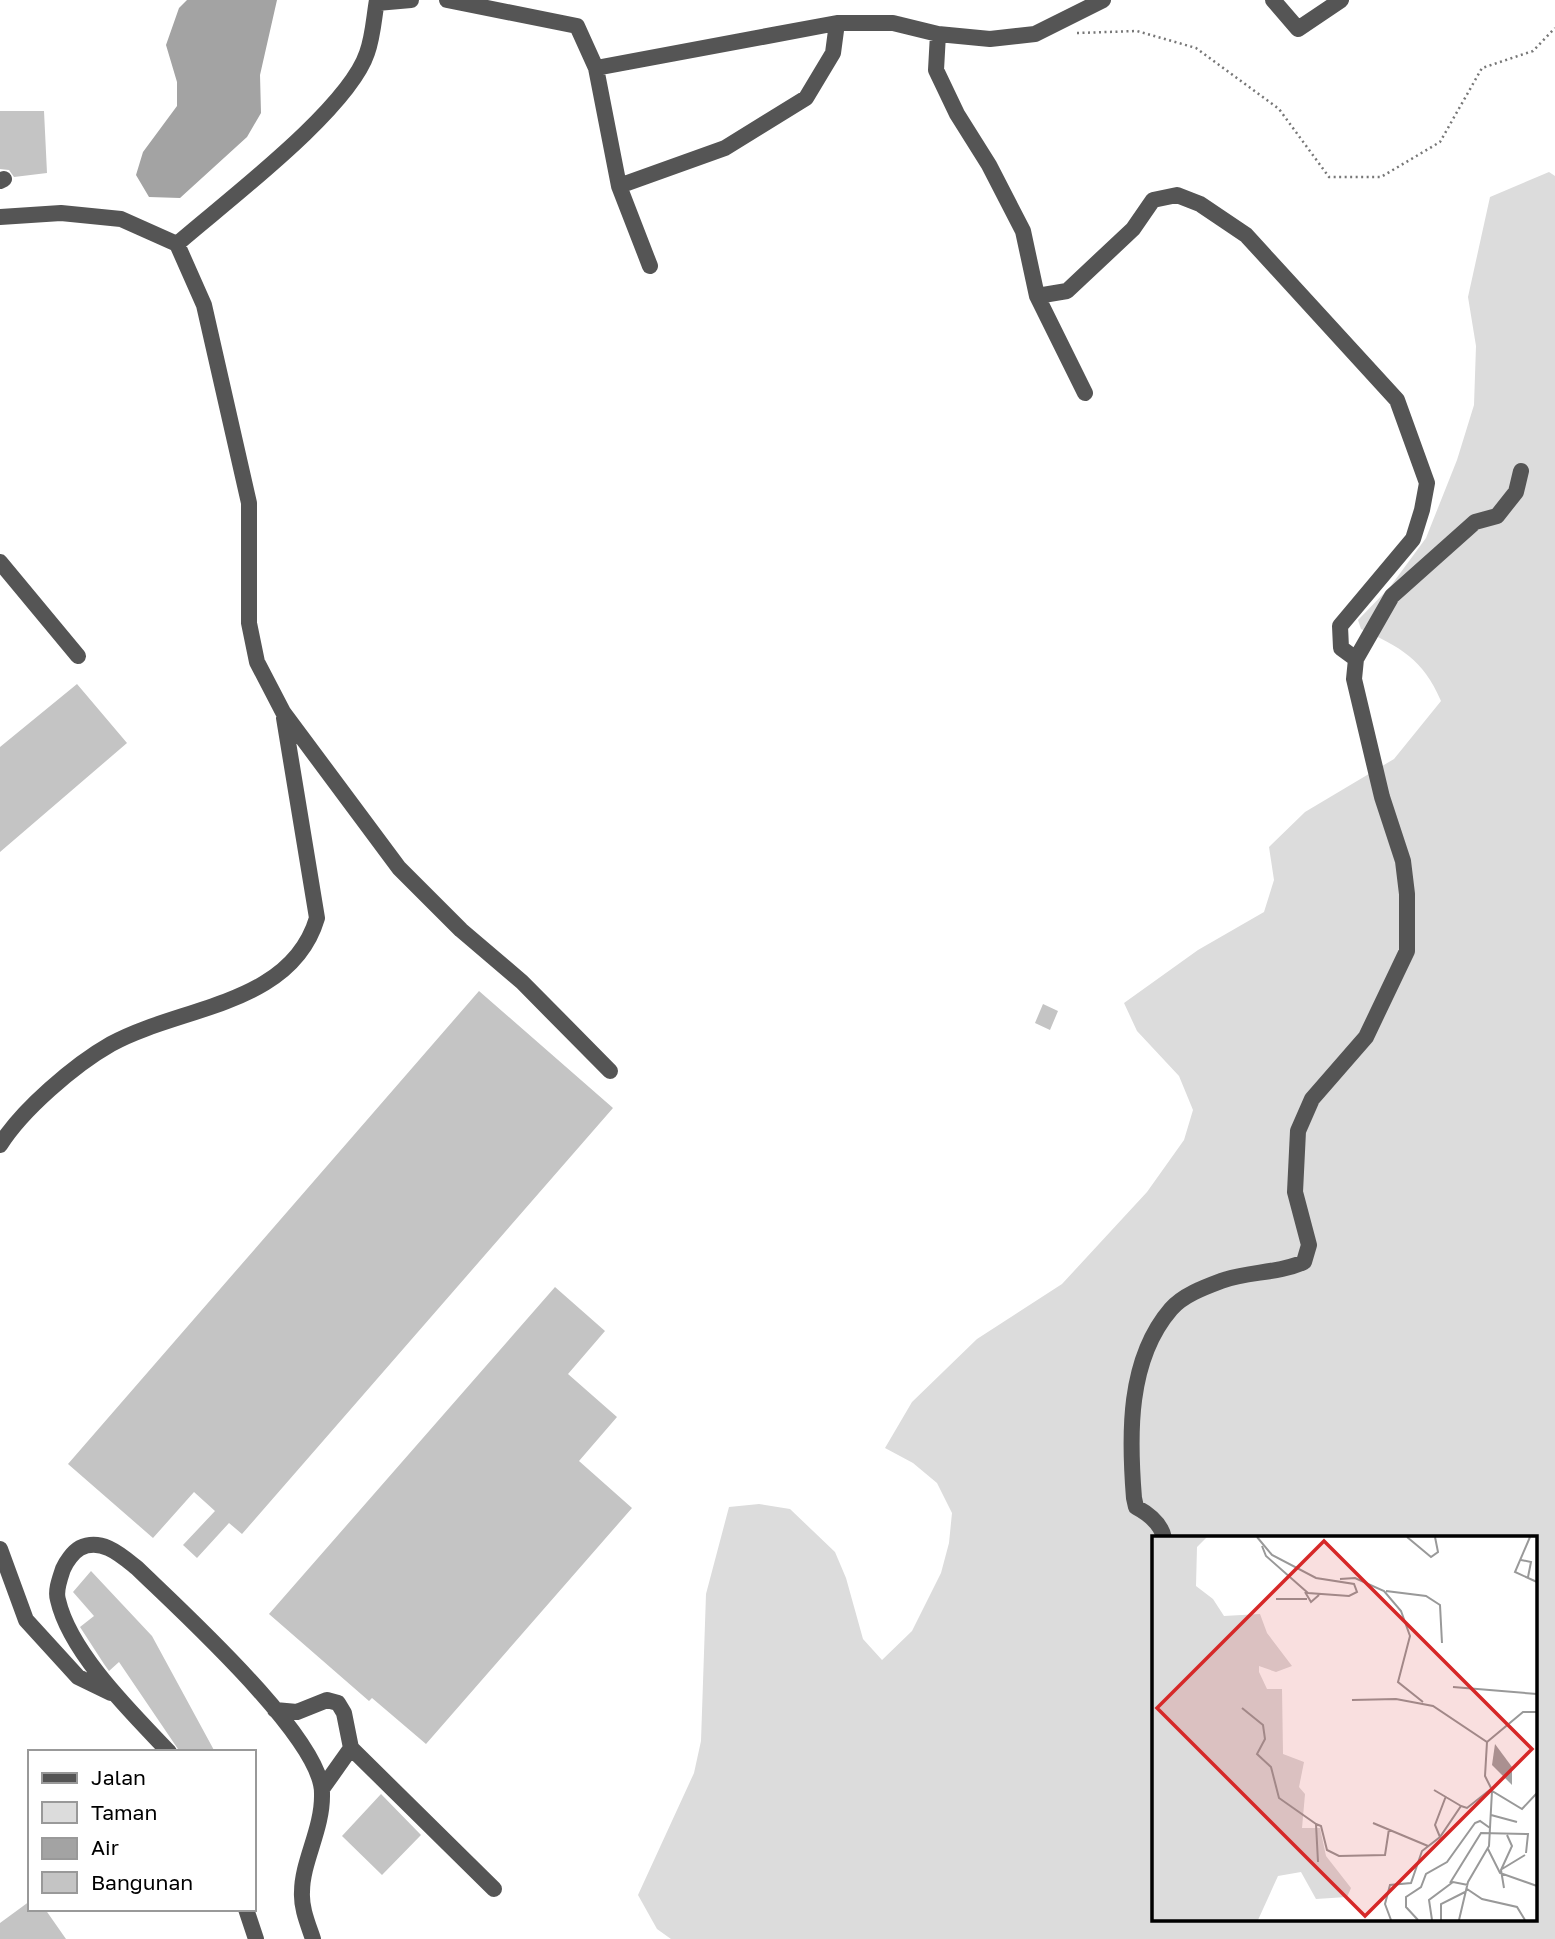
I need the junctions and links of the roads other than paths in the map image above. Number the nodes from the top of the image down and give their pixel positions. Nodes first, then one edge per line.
1 (411, 0) edge
2 (447, 0) edge
3 (1103, 0) edge
4 (1273, 0) edge
5 (1341, 0) edge
6 (377, 1) edge
7 (837, 23) junction
8 (937, 34) junction
9 (596, 68) junction
10 (619, 186) junction
11 (0, 217) edge
12 (177, 244) junction
13 (650, 266) dead end
14 (1037, 296) junction
15 (1085, 393) dead end
16 (1521, 471) dead end
17 (0, 562) edge
18 (78, 656) dead end
19 (1356, 659) junction
20 (283, 712) junction
21 (610, 1071) dead end
22 (0, 1145) edge
23 (1163, 1536) edge
24 (0, 1549) edge
25 (113, 1693) junction
26 (275, 1710) junction
27 (351, 1748) junction
28 (167, 1750) edge
29 (322, 1789) junction
30 (494, 1889) dead end
31 (247, 1911) edge
32 (256, 1939) edge
33 (313, 1939) edge

1 - 6 street
2 - 9 street
3 - 8 street
4 - 5 street
6 - 12 street
7 - 8 street
7 - 9 street
7 - 10 street
8 - 14 street
9 - 10 street
10 - 13 street
11 - 12 street
12 - 20 street
14 - 15 street
14 - 19 street
16 - 19 street
17 - 18 street
19 - 23 street
20 - 21 street
20 - 22 street
24 - 25 street
25 - 26 street
25 - 28 street
26 - 27 street
26 - 29 street
27 - 29 street
27 - 30 street
29 - 33 street
31 - 32 street

